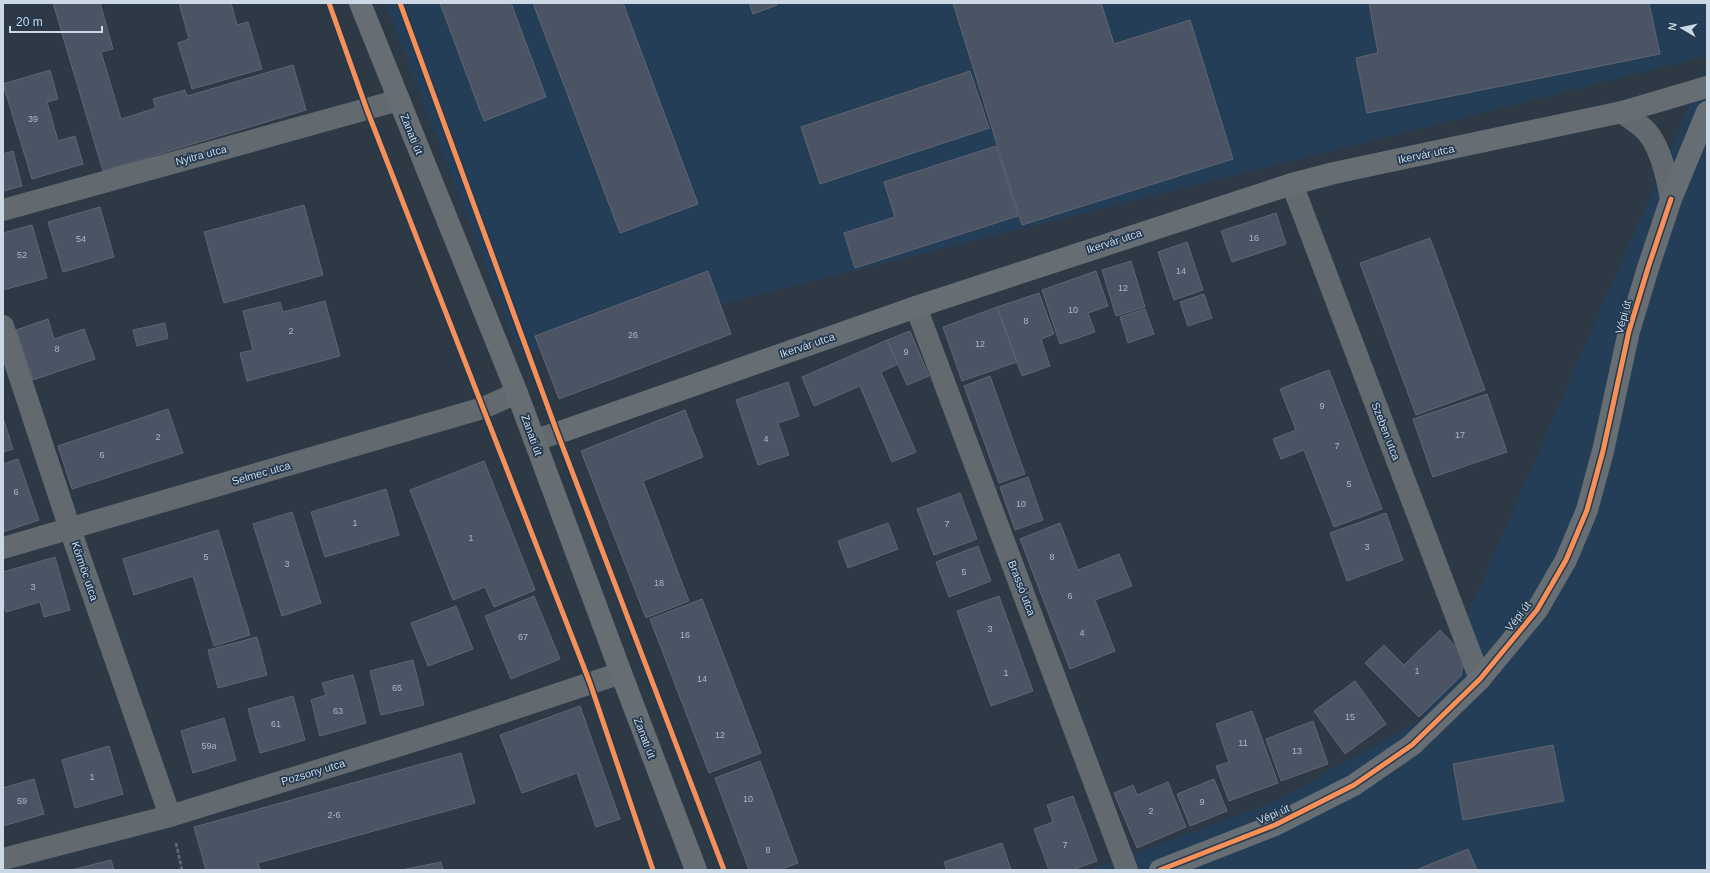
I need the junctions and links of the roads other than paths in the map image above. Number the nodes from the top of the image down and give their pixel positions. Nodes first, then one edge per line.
1 (360, 3) edge
2 (1707, 87) edge
3 (399, 100) junction
4 (1622, 112) junction
5 (1707, 112) edge
6 (1292, 184) junction
7 (1671, 199) junction
8 (3, 210) edge
9 (916, 307) junction
10 (3, 326) edge
11 (517, 393) junction
12 (534, 440) junction
13 (70, 528) junction
14 (3, 548) edge
15 (621, 673) junction
16 (1480, 679) junction
17 (170, 816) junction
18 (3, 859) edge
19 (696, 870) edge
20 (1127, 870) edge
21 (1160, 870) edge

1 - 3 street, Zanati út
2 - 4 street, Ikervár utca
3 - 8 street, Nyitra utca
3 - 11 street, Zanati út
4 - 6 street, Ikervár utca
4 - 7 street
5 - 7 street, Vépi út
6 - 9 street, Ikervár utca
6 - 16 street, Szeben utca
7 - 16 street, Vépi út
9 - 12 street, Ikervár utca
9 - 20 street, Brassó utca
10 - 13 street, Körmöc utca
11 - 12 street, Zanati út
11 - 13 street, Selmec utca
12 - 15 street, Zanati út
13 - 14 street, Selmec utca
13 - 17 street, Körmöc utca
15 - 17 street, Pozsony utca
15 - 19 street, Zanati út
16 - 21 street, Vépi út
17 - 18 street, Pozsony utca

